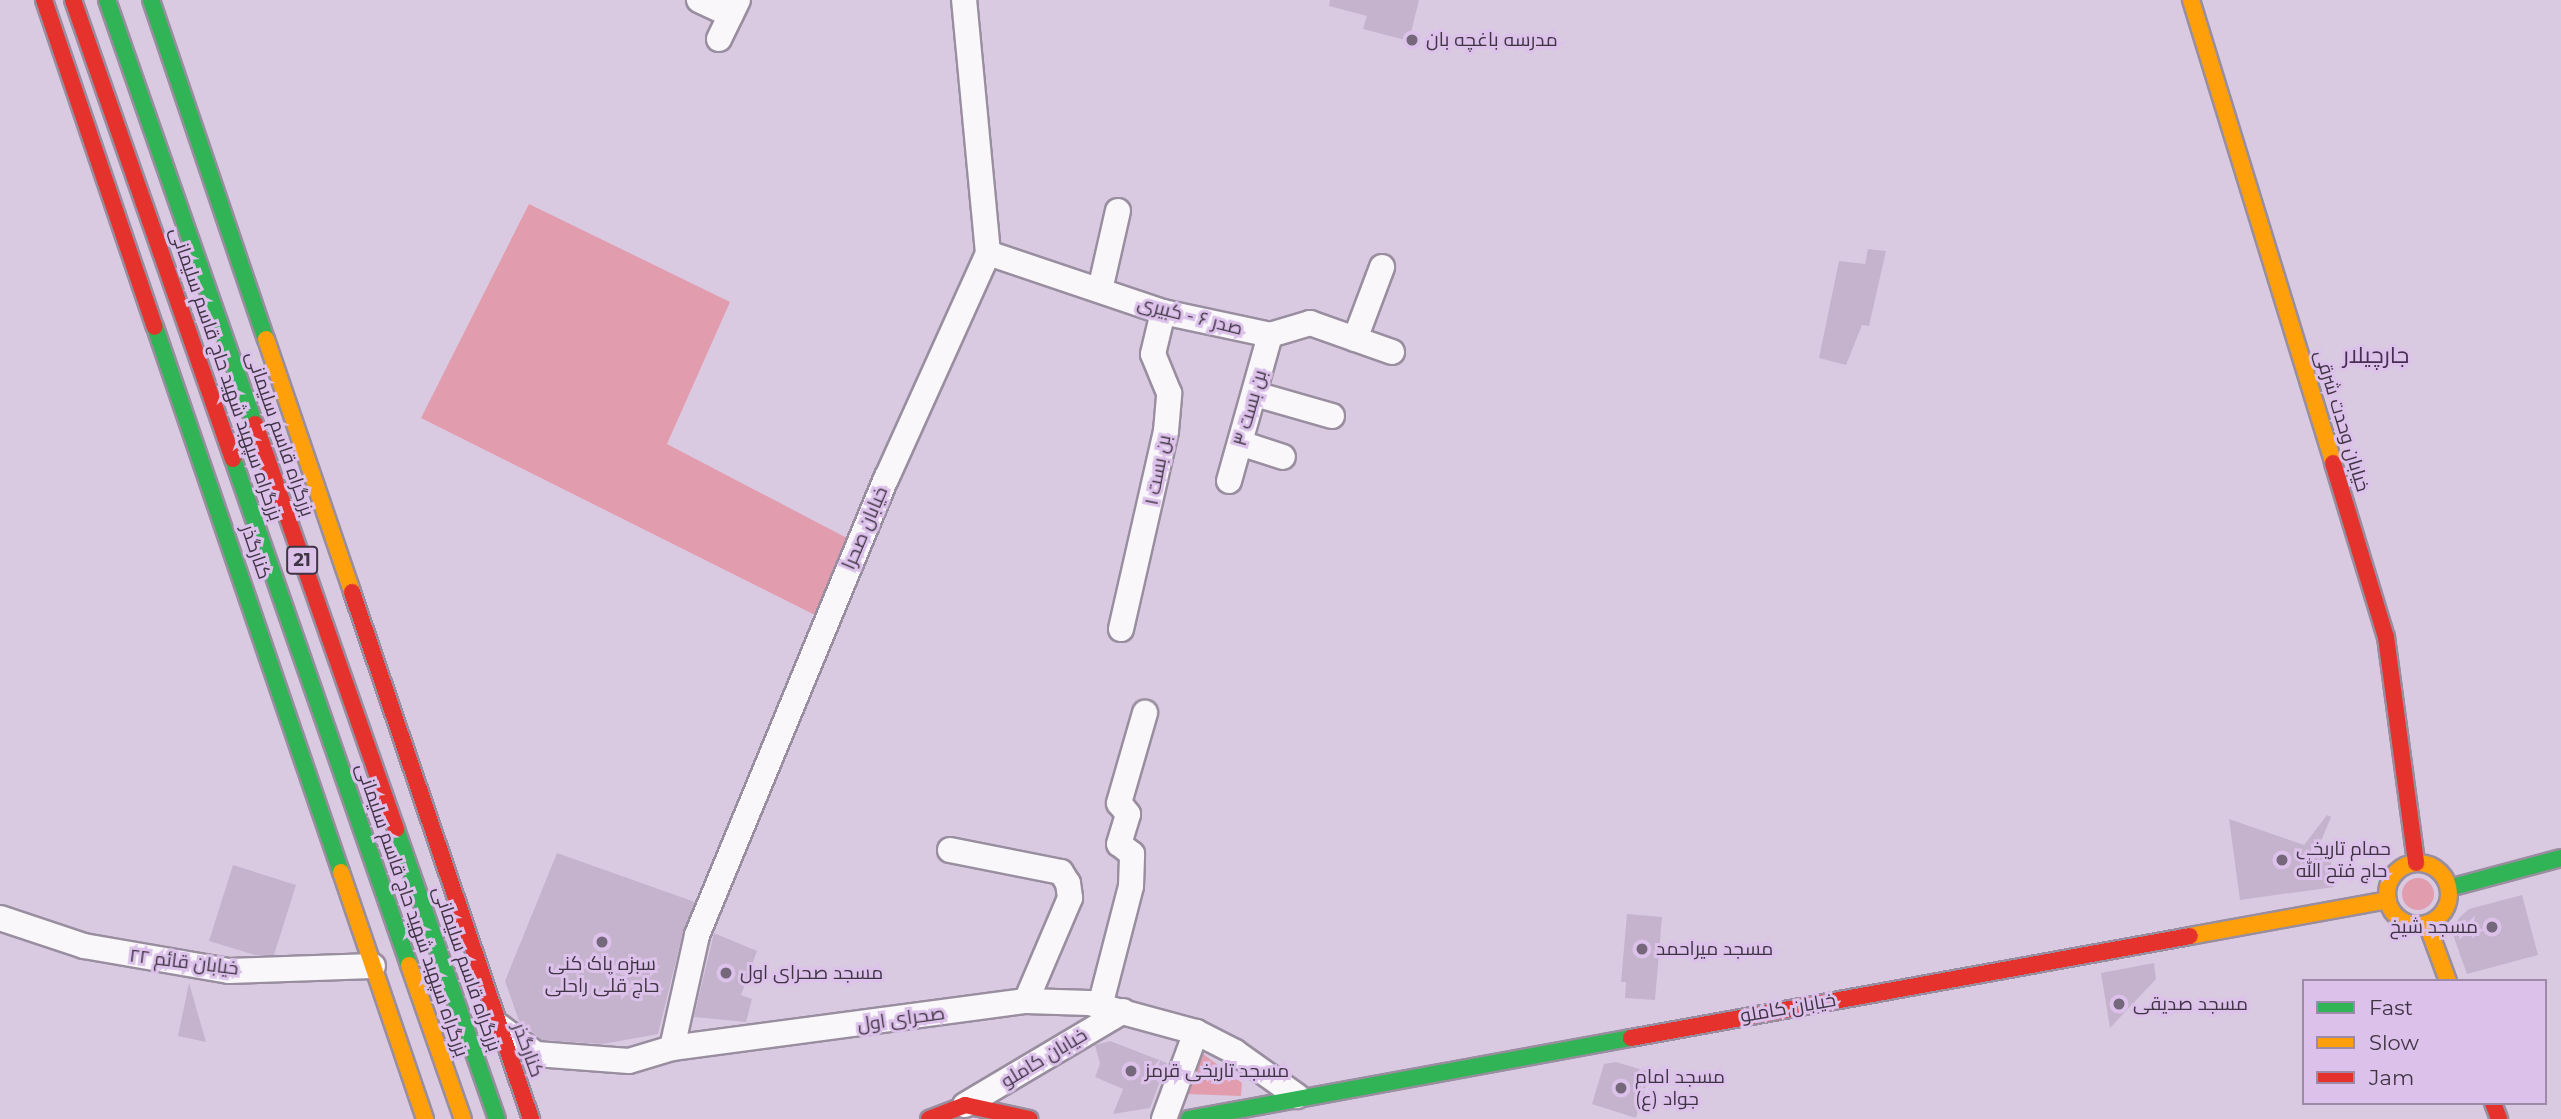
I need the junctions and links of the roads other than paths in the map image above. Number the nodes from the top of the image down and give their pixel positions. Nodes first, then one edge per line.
1 (44, 0) edge
2 (73, 0) edge
3 (107, 0) edge
4 (151, 0) edge
5 (699, 0) edge
6 (964, 0) edge
7 (2191, 0) edge
8 (735, 7) edge
9 (719, 39) dead end
10 (1118, 211) dead end
11 (988, 253) junction
12 (1382, 267) dead end
13 (1100, 290) junction
14 (1163, 312) junction
15 (1270, 335) junction
16 (1355, 339) junction
17 (1392, 352) dead end
18 (1255, 394) junction
19 (1332, 416) dead end
20 (1240, 443) junction
21 (1283, 457) dead end
22 (1229, 481) dead end
23 (1121, 629) dead end
24 (1145, 713) dead end
25 (950, 850) dead end
26 (2561, 858) edge
27 (2416, 863) junction
28 (2449, 888) junction
29 (2388, 900) junction
30 (0, 918) edge
31 (2427, 924) junction
32 (373, 966) junction
33 (2447, 979) edge
34 (1026, 1001) junction
35 (1112, 1009) junction
36 (496, 1023) junction
37 (1196, 1032) junction
38 (672, 1048) junction
39 (1248, 1062) junction
40 (1297, 1096) junction
41 (965, 1105) junction
42 (1240, 1108) junction
43 (425, 1119) edge
44 (463, 1119) edge
45 (497, 1119) edge
46 (531, 1119) edge
47 (929, 1119) edge
48 (1030, 1119) edge
49 (1164, 1119) edge
50 (1189, 1119) edge

1 - 32 main road, کنارگذر
2 - 44 main road, بزرگراه سپهبد شهید حاج قاسم سلیمانی / 21
3 - 45 main road, بزرگراه قاسم سلیمانی / 21
4 - 36 main road, کنارگذر
5 - 8 street
6 - 11 street, خیابان صحرا
7 - 27 main road, خیابان وحدت شرقی
8 - 9 street
10 - 13 street
11 - 13 street, صدر ۶ - کبیری
11 - 38 street, خیابان صحرا
12 - 16 street
13 - 14 street, صدر ۶ - کبیری
14 - 15 street, صدر ۶ - کبیری
14 - 23 street, بن بست ۱
15 - 16 street, صدر ۶ - کبیری
15 - 18 street, بن بست ۳
16 - 17 street, صدر ۶ - کبیری
18 - 19 street
18 - 20 street, بن بست ۳
20 - 21 street
20 - 22 street, بن بست ۳
24 - 35 street
25 - 34 street
26 - 28 main road
27 - 28 main road
27 - 29 main road
28 - 31 main road
29 - 31 main road
29 - 40 main road, خیابان کاملو
30 - 32 street, خیابان قائم ۲۲
31 - 33 main road
32 - 43 main road, کنارگذر
34 - 35 street, صحرای اول
34 - 38 street, صحرای اول
35 - 37 street, صحرای اول
35 - 41 street, خیابان کاملو
36 - 38 street, صحرای اول
36 - 46 main road, کنارگذر
37 - 39 street, صحرای اول
37 - 49 street
39 - 40 street, صحرای اول
39 - 42 street
40 - 42 main road, خیابان کاملو
41 - 47 main road
41 - 48 main road
42 - 50 main road, خیابان کاملو

